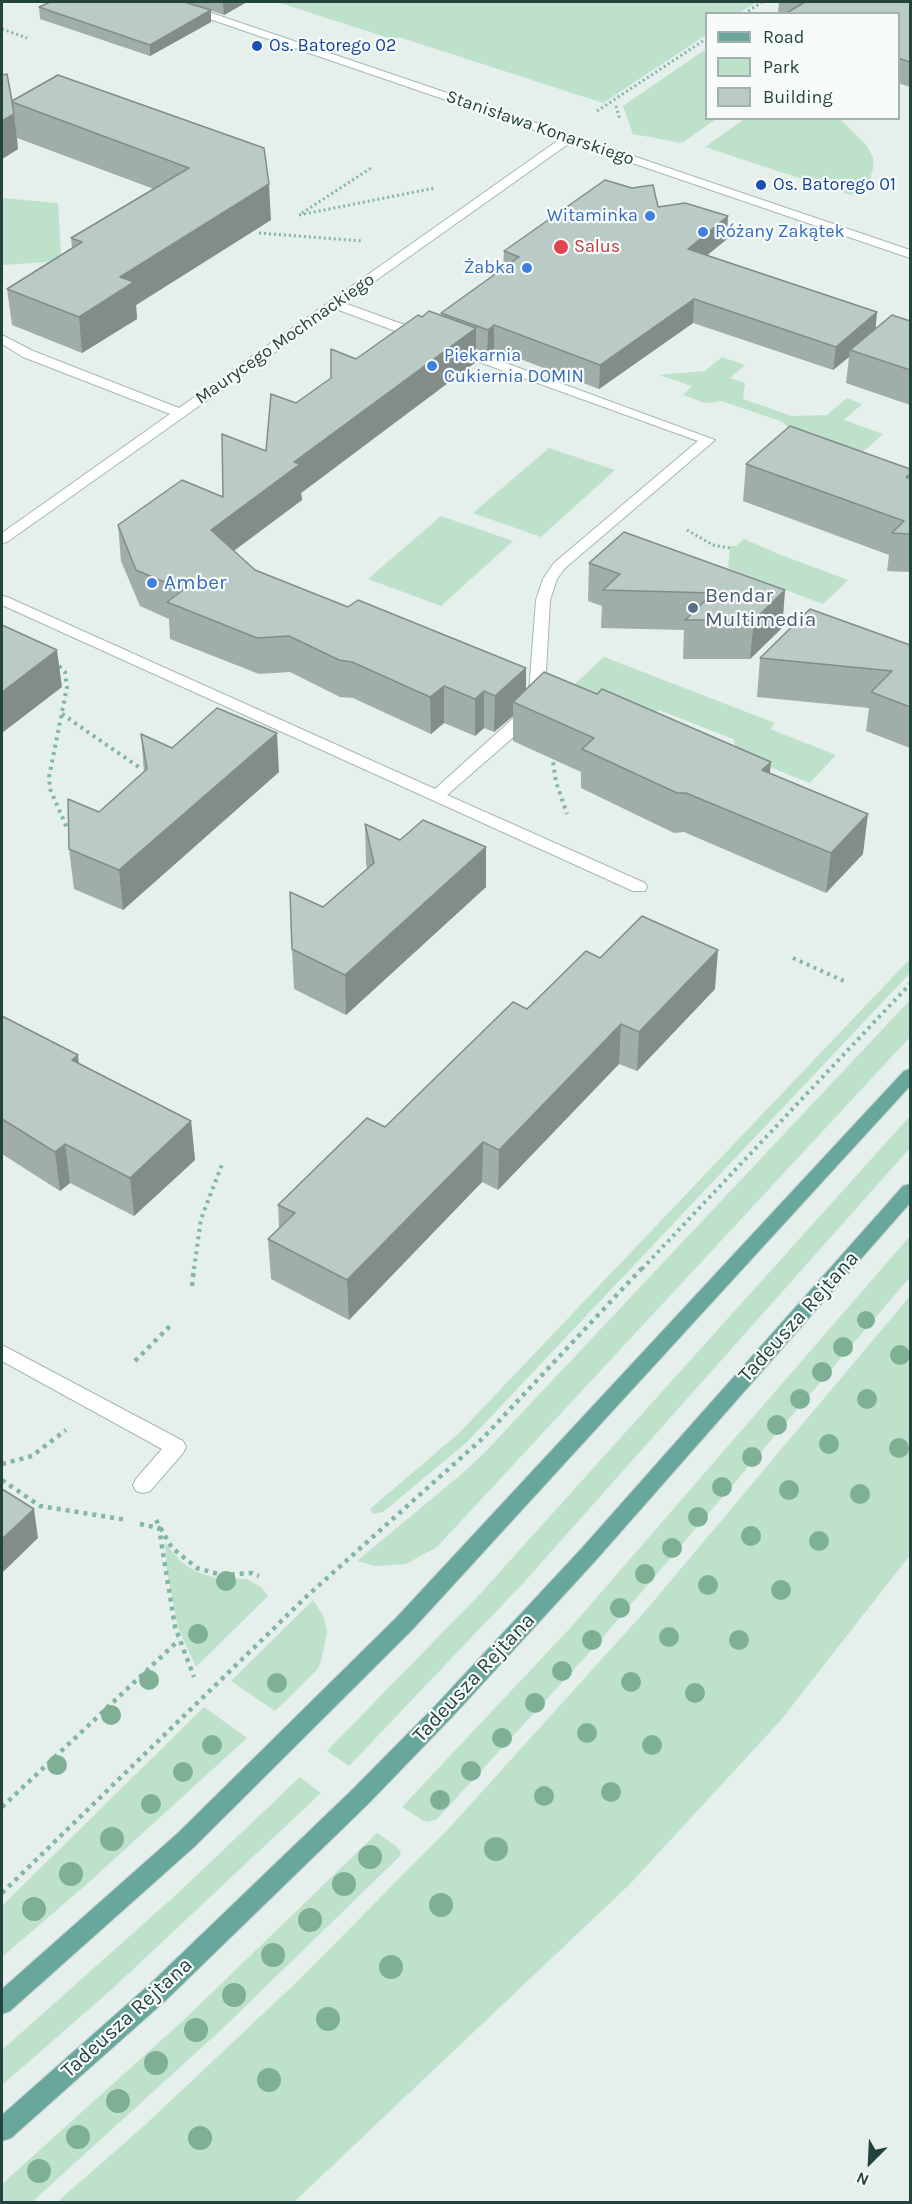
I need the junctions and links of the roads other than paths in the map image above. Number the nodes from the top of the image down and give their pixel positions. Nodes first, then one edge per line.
1 (170, 2) edge
2 (569, 138) junction
3 (910, 254) edge
4 (334, 304) junction
5 (5, 345) edge
6 (180, 413) junction
7 (2, 540) edge
8 (2, 600) edge
9 (436, 796) junction
10 (639, 887) dead end
11 (910, 1075) edge
12 (910, 1191) edge
13 (2, 1352) edge
14 (144, 1485) road end
15 (2, 2003) edge
16 (2, 2130) edge

1 - 2 street, Stanisława Konarskiego
2 - 3 street, Stanisława Konarskiego
2 - 4 street, Maurycego Mochnackiego
4 - 6 street, Maurycego Mochnackiego
4 - 9 street
5 - 6 street
6 - 7 street, Maurycego Mochnackiego
8 - 9 street
9 - 10 street
11 - 15 main road
12 - 16 main road, Tadeusza Rejtana
13 - 14 street

